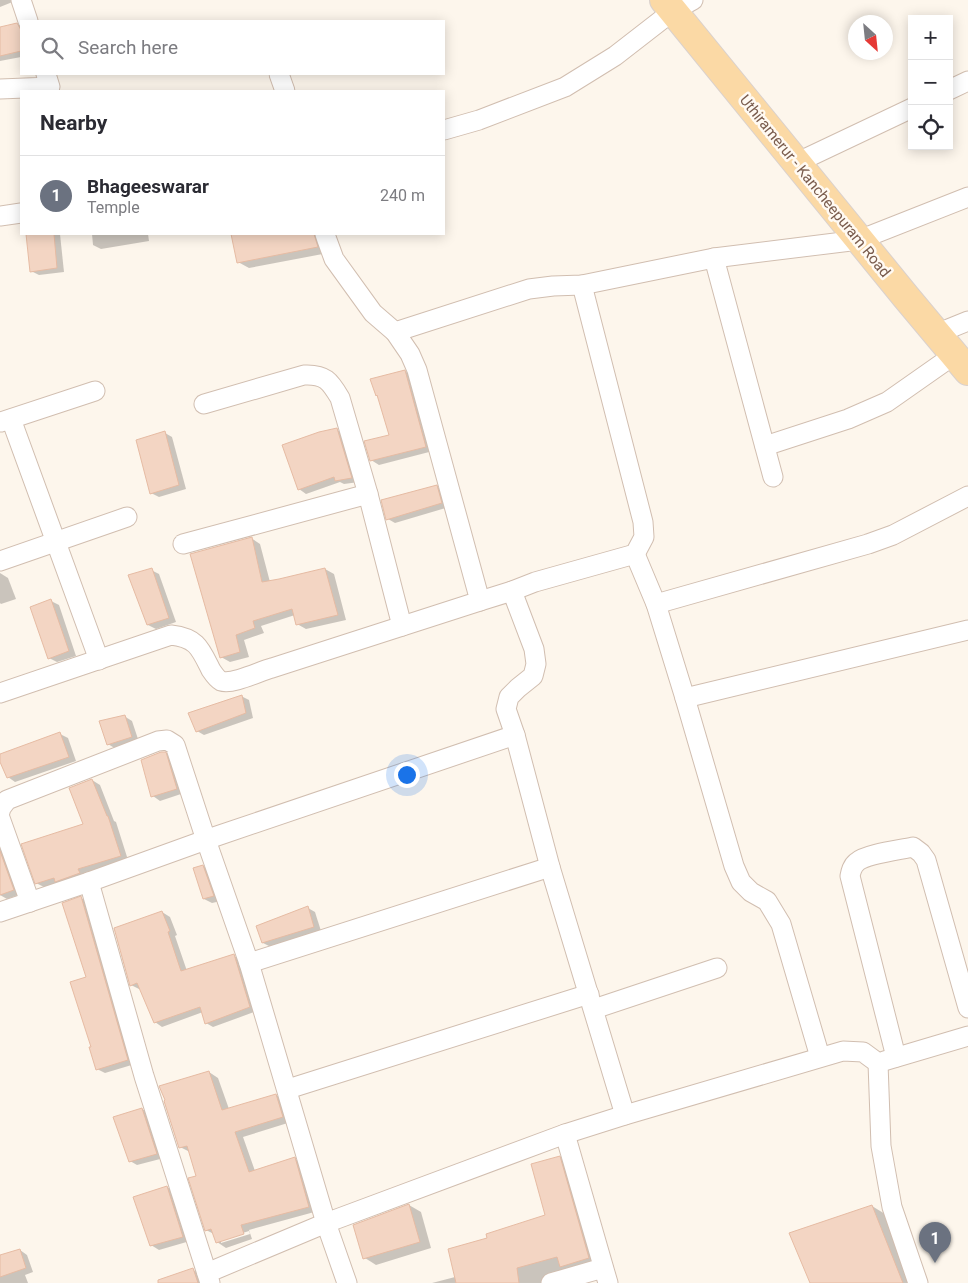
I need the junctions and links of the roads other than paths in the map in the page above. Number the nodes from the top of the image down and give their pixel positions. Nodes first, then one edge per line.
1 (21, 0) edge
2 (676, 4) edge
3 (28, 20) edge
4 (279, 75) edge
5 (968, 81) edge
6 (49, 84) edge
7 (953, 88) edge
8 (0, 89) edge
9 (285, 90) edge
10 (908, 110) edge
11 (445, 130) edge
12 (799, 167) junction
13 (968, 197) edge
14 (20, 213) edge
15 (0, 216) edge
16 (325, 235) edge
17 (859, 240) junction
18 (714, 258) junction
19 (582, 285) junction
20 (968, 321) edge
21 (395, 332) junction
22 (936, 334) junction
23 (961, 363) edge
24 (94, 391) dead end
25 (204, 404) dead end
26 (6, 421) edge
27 (764, 446) junction
28 (773, 476) dead end
29 (368, 494) junction
30 (968, 496) edge
31 (127, 517) dead end
32 (57, 541) junction
33 (183, 544) dead end
34 (635, 554) junction
35 (0, 560) edge
36 (512, 591) junction
37 (480, 601) junction
38 (656, 604) junction
39 (402, 626) junction
40 (968, 630) edge
41 (99, 660) junction
42 (0, 693) edge
43 (685, 698) junction
44 (515, 735) junction
45 (0, 812) edge
46 (2, 828) edge
47 (206, 840) junction
48 (550, 867) junction
49 (89, 882) junction
50 (30, 902) junction
51 (0, 912) edge
52 (249, 962) junction
53 (717, 968) dead end
54 (591, 1002) junction
55 (968, 1008) edge
56 (968, 1036) edge
57 (820, 1057) junction
58 (896, 1057) junction
59 (878, 1063) junction
60 (288, 1089) junction
61 (625, 1115) junction
62 (566, 1134) junction
63 (326, 1223) junction
64 (605, 1275) edge
65 (209, 1278) edge
66 (348, 1283) edge
67 (551, 1283) edge
68 (918, 1283) edge

1 - 3 street
2 - 11 street
2 - 12 main road, Uthiramerur - Kancheepuram Road
4 - 9 street
5 - 7 street
6 - 8 street
10 - 12 street
12 - 17 main road, Uthiramerur - Kancheepuram Road
13 - 17 street
14 - 15 street
16 - 21 street
17 - 18 street
17 - 22 main road, Uthiramerur - Kancheepuram Road
18 - 19 street
18 - 27 street
19 - 21 street
19 - 34 street
20 - 22 street
21 - 37 street
22 - 23 main road, Uthiramerur - Kancheepuram Road
23 - 27 street
24 - 26 street
25 - 29 street
26 - 32 street
27 - 28 street
29 - 33 street
29 - 39 street
30 - 38 street
31 - 32 street
32 - 35 street
32 - 41 street
34 - 36 street
34 - 38 street
36 - 37 street
36 - 44 street
37 - 39 street
38 - 43 street
39 - 41 street
40 - 43 street
41 - 42 street
43 - 57 street
44 - 47 street
44 - 48 street
45 - 47 street
46 - 50 street
47 - 49 street
47 - 52 street
48 - 52 street
48 - 54 street
49 - 50 street
49 - 65 street
50 - 51 street
52 - 60 street
53 - 54 street
54 - 60 street
54 - 61 street
55 - 58 street
56 - 58 street
57 - 59 street
57 - 61 street
58 - 59 street
59 - 68 street
60 - 63 street
61 - 62 street
62 - 63 street
62 - 64 street
63 - 65 street
63 - 66 street
64 - 67 street

